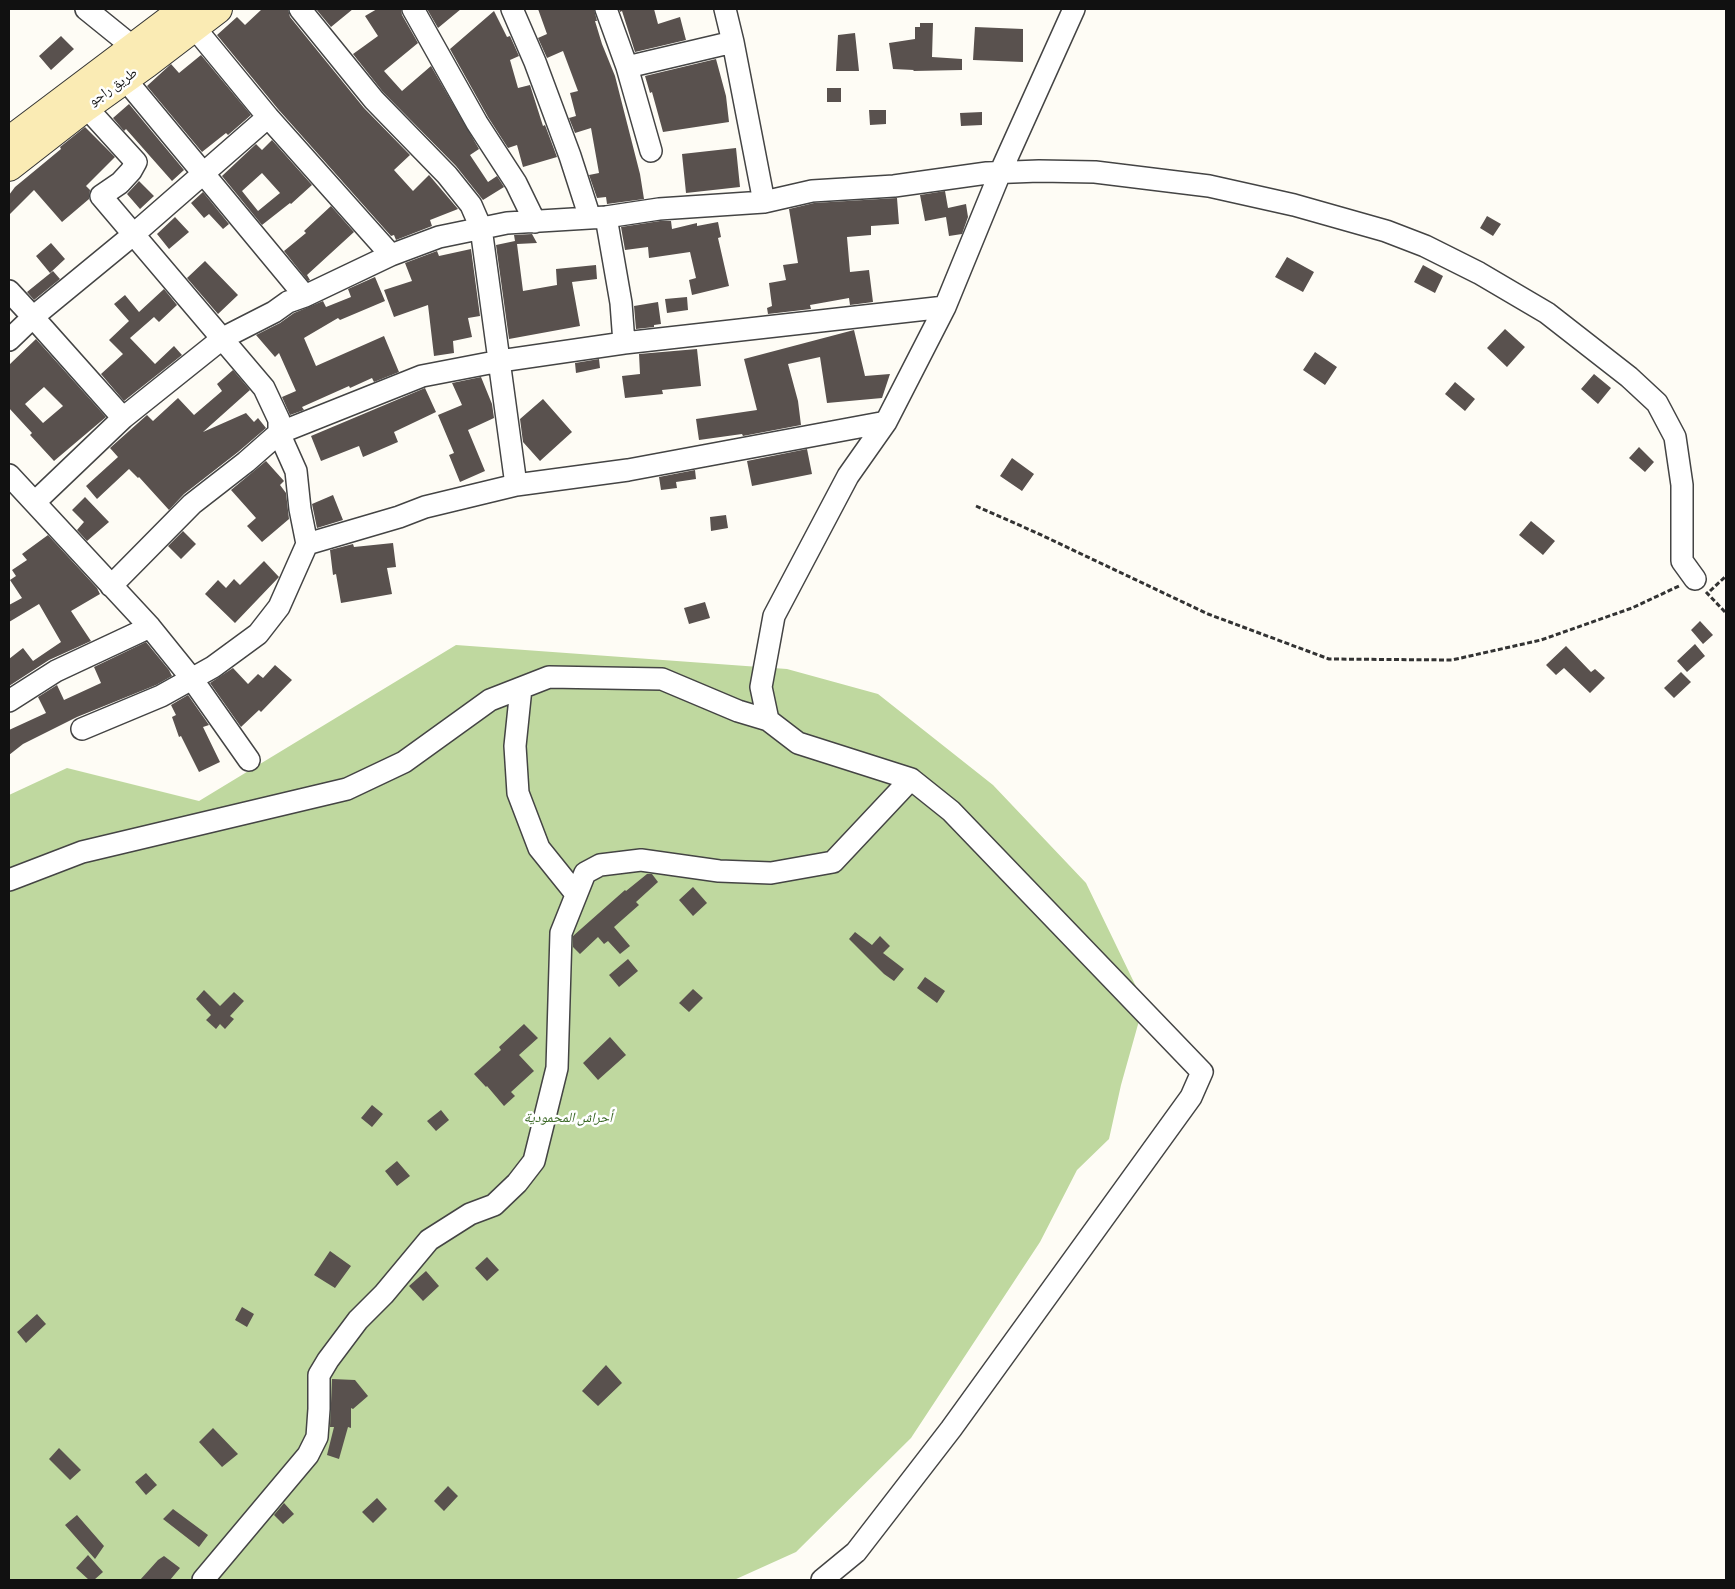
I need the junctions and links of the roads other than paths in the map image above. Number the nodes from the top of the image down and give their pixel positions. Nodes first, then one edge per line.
1 (86, 9) edge
2 (218, 9) edge
3 (300, 9) edge
4 (413, 9) edge
5 (512, 9) edge
6 (606, 9) edge
7 (725, 9) edge
8 (1074, 9) edge
9 (189, 18) edge
10 (733, 42) junction
11 (135, 63) junction
12 (627, 66) junction
13 (86, 107) junction
14 (268, 117) junction
15 (9, 141) edge
16 (651, 152) dead end
17 (9, 167) edge
18 (1000, 173) junction
19 (203, 174) junction
20 (764, 202) junction
21 (598, 218) junction
22 (535, 222) junction
23 (481, 228) junction
24 (134, 234) junction
25 (391, 255) junction
26 (9, 292) edge
27 (305, 296) junction
28 (945, 307) junction
29 (33, 317) junction
30 (223, 338) junction
31 (9, 340) edge
32 (624, 343) junction
33 (500, 361) junction
34 (123, 418) junction
35 (886, 422) junction
36 (279, 433) junction
37 (9, 475) edge
38 (516, 485) junction
39 (35, 502) junction
40 (307, 544) junction
41 (111, 586) junction
42 (1702, 586) road end
43 (150, 627) junction
44 (192, 679) junction
45 (520, 688) junction
46 (9, 702) edge
47 (768, 720) junction
48 (82, 729) dead end
49 (249, 760) dead end
50 (911, 779) junction
51 (9, 880) edge
52 (576, 894) junction
53 (203, 1580) edge
54 (822, 1580) edge

1 - 11 street
2 - 9 main road, طريق راجو
3 - 23 street
4 - 22 street
5 - 21 street
6 - 12 street
7 - 10 street
8 - 18 street
9 - 11 main road, طريق راجو
9 - 14 street
10 - 12 street
10 - 20 street
11 - 13 main road, طريق راجو
11 - 15 main road, طريق راجو
11 - 19 street
12 - 16 street
13 - 17 main road, طريق راجو
13 - 24 street
14 - 19 street
14 - 25 street
18 - 20 street
18 - 28 street
18 - 42 street
19 - 24 street
19 - 27 street
20 - 21 street
21 - 22 street
21 - 32 street
22 - 23 street
23 - 25 street
23 - 33 street
24 - 29 street
24 - 30 street
25 - 27 street
26 - 29 street
27 - 30 street
28 - 32 street
28 - 35 street
29 - 31 street
29 - 34 street
30 - 34 street
30 - 36 street
32 - 33 street
33 - 36 street
33 - 38 street
34 - 39 street
35 - 38 street
35 - 47 street
36 - 40 street
36 - 41 street
37 - 39 street
38 - 40 street
39 - 41 street
40 - 44 street
41 - 43 street
43 - 44 street
43 - 46 street
44 - 48 street
44 - 49 street
45 - 47 street
45 - 51 street
45 - 52 street
47 - 50 street
50 - 52 street
50 - 54 street
52 - 53 street

